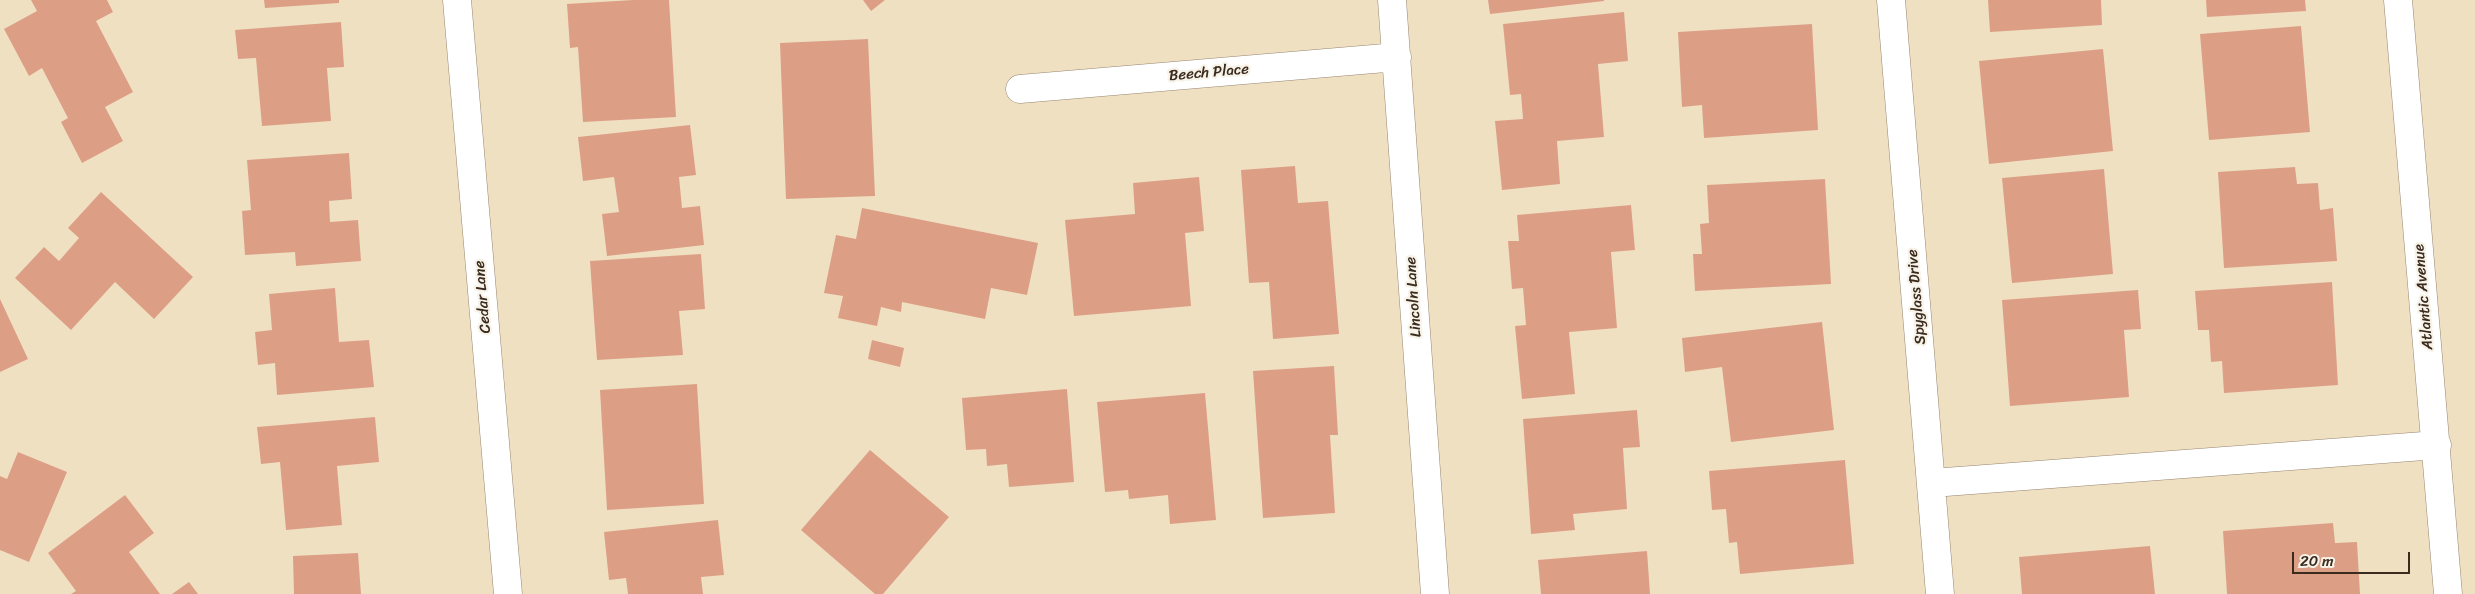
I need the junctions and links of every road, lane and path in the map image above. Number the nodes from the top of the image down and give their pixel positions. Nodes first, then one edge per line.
1 (457, 0) edge
2 (1392, 0) edge
3 (1892, 0) edge
4 (2398, 0) edge
5 (1397, 58) junction
6 (1020, 89) dead end
7 (2436, 445) junction
8 (1932, 483) junction
9 (508, 594) edge
10 (1436, 594) edge
11 (1940, 594) edge
12 (2448, 594) edge

1 - 9 street, Cedar Lane
2 - 5 street, Lincoln Lane
3 - 8 street, Spyglass Drive
4 - 7 street, Atlantic Avenue
5 - 6 street, Beech Place
5 - 10 street, Lincoln Lane
7 - 8 street
7 - 12 street, Atlantic Avenue
8 - 11 street, Spyglass Drive

